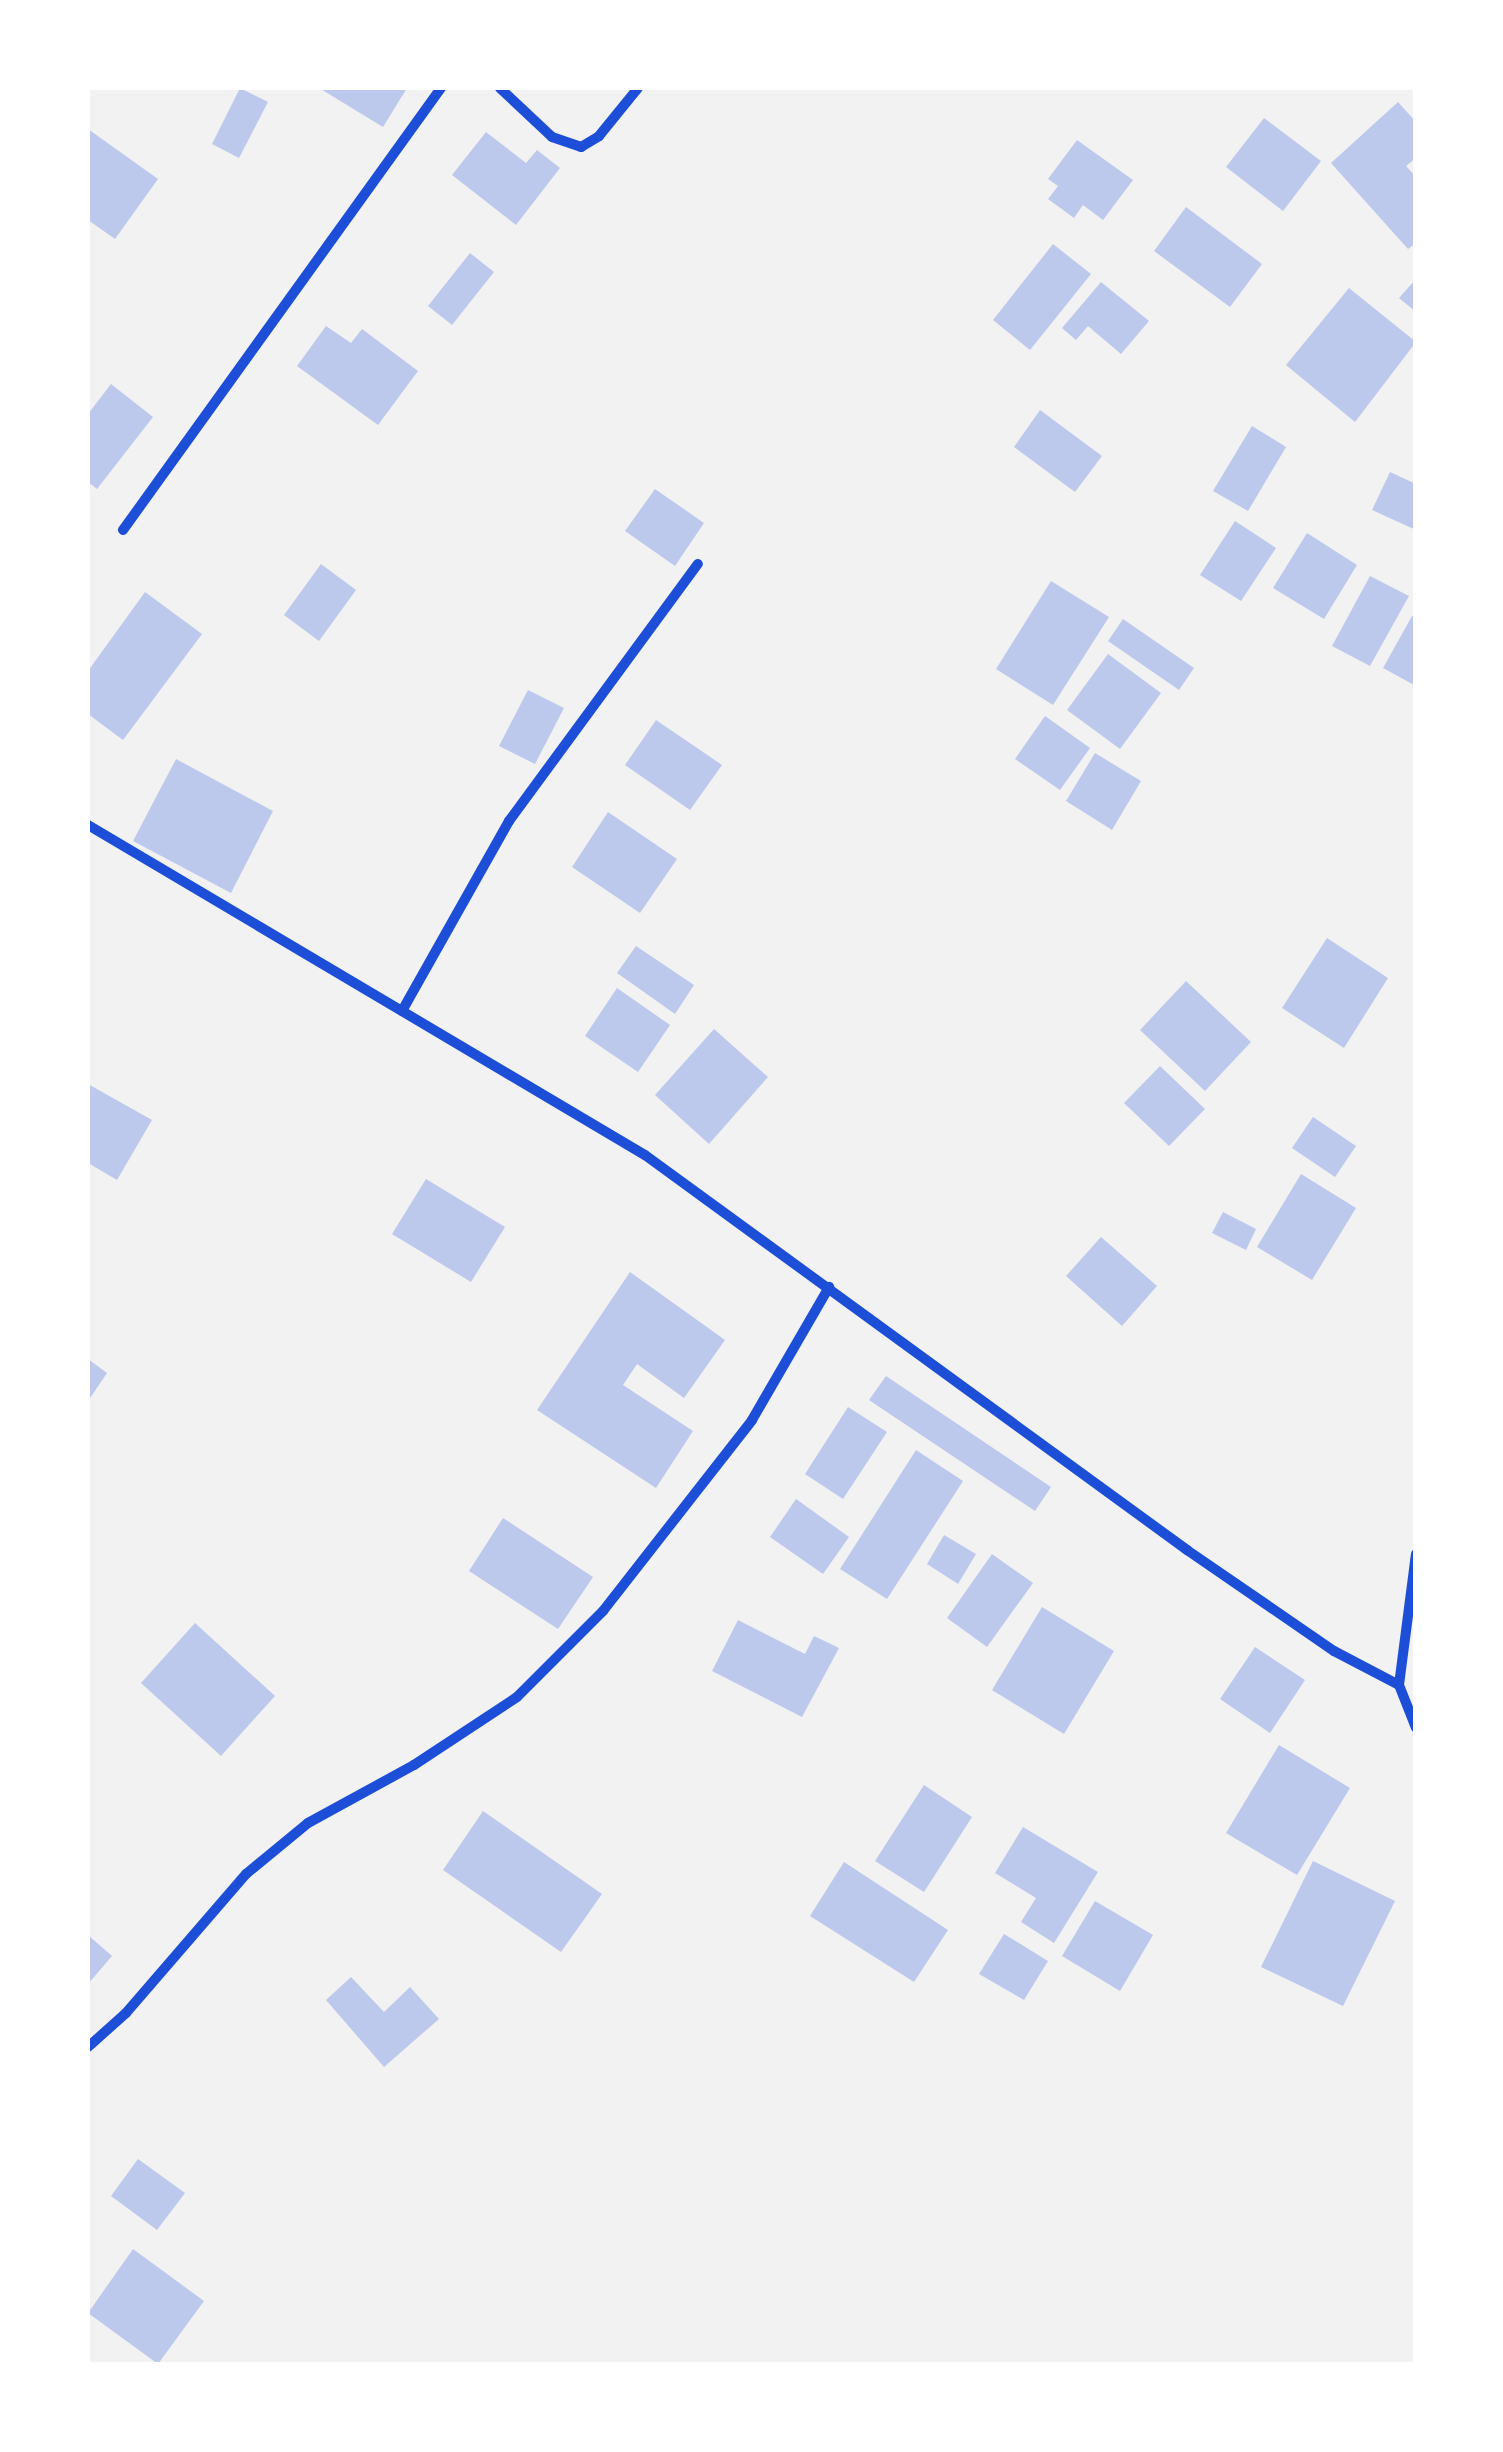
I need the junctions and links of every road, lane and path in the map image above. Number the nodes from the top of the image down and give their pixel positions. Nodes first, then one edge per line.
1 (440, 88) edge
2 (500, 88) edge
3 (638, 88) edge
4 (123, 530) dead end
5 (698, 564) dead end
6 (88, 825) edge
7 (402, 1011) junction
8 (829, 1287) junction
9 (1416, 1554) edge
10 (1399, 1685) junction
11 (1416, 1728) edge
12 (88, 2047) edge

1 - 4 street
2 - 3 street
5 - 7 street
6 - 7 street
7 - 8 street
8 - 10 street
8 - 12 street
9 - 10 street
10 - 11 street

